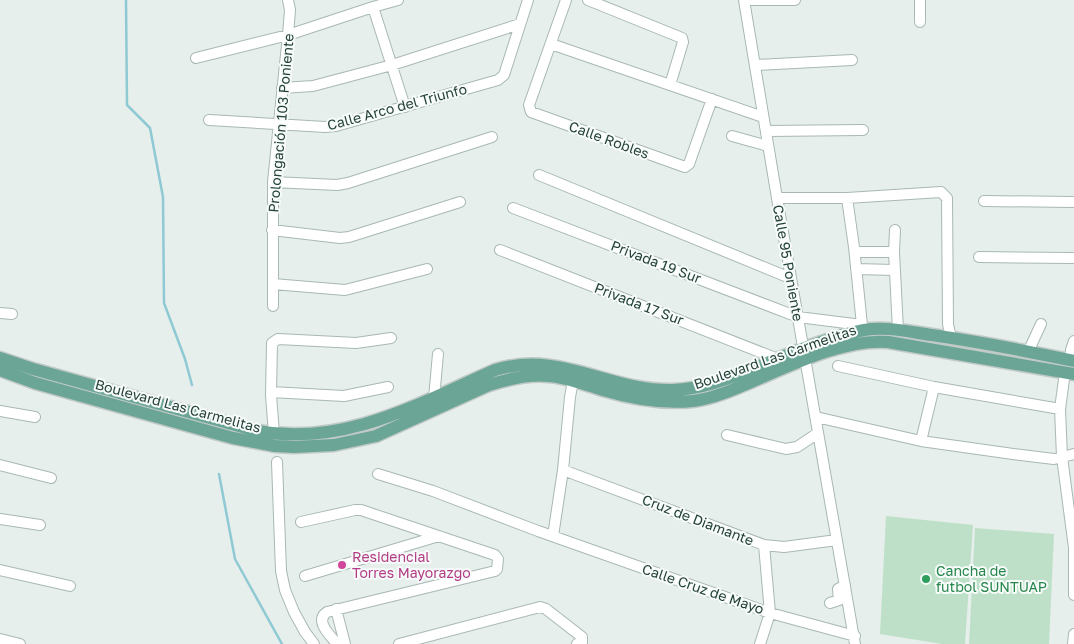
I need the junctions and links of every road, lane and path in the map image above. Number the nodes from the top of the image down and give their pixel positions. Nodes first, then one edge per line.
1 (288, 0) edge
2 (398, 0) edge
3 (528, 0) edge
4 (566, 0) edge
5 (588, 0) edge
6 (744, 0) edge
7 (795, 0) edge
8 (920, 0) edge
9 (373, 7) junction
10 (920, 22) dead end
11 (520, 24) junction
12 (288, 35) junction
13 (551, 44) junction
14 (196, 58) dead end
15 (852, 60) dead end
16 (392, 65) junction
17 (755, 65) junction
18 (670, 84) junction
19 (282, 88) junction
20 (712, 99) junction
21 (405, 108) junction
22 (763, 117) junction
23 (209, 120) dead end
24 (278, 124) junction
25 (863, 130) dead end
26 (766, 131) junction
27 (732, 136) dead end
28 (492, 137) dead end
29 (768, 146) junction
30 (539, 175) dead end
31 (273, 182) junction
32 (776, 198) junction
33 (847, 198) junction
34 (984, 201) dead end
35 (460, 202) dead end
36 (1074, 202) edge
37 (513, 208) dead end
38 (272, 230) junction
39 (895, 230) dead end
40 (500, 250) dead end
41 (855, 252) junction
42 (894, 252) junction
43 (979, 257) dead end
44 (1074, 258) edge
45 (427, 269) dead end
46 (856, 269) junction
47 (894, 270) junction
48 (790, 278) junction
49 (273, 284) junction
50 (274, 306) dead end
51 (0, 313) edge
52 (12, 314) dead end
53 (798, 317) junction
54 (1040, 324) dead end
55 (864, 328) junction
56 (898, 330) junction
57 (391, 338) dead end
58 (958, 339) junction
59 (1074, 341) edge
60 (1028, 352) junction
61 (438, 354) dead end
62 (805, 354) junction
63 (961, 356) junction
64 (0, 358) edge
65 (778, 359) junction
66 (838, 366) dead end
67 (1071, 367) edge
68 (0, 370) edge
69 (549, 370) junction
70 (573, 381) junction
71 (388, 387) dead end
72 (934, 387) junction
73 (271, 392) junction
74 (434, 398) junction
75 (1060, 409) junction
76 (0, 411) edge
77 (35, 417) dead end
78 (816, 418) junction
79 (818, 433) junction
80 (274, 434) junction
81 (728, 434) dead end
82 (921, 441) junction
83 (1074, 454) edge
84 (1062, 457) junction
85 (277, 462) dead end
86 (0, 465) edge
87 (563, 470) junction
88 (378, 474) dead end
89 (50, 478) dead end
90 (0, 519) edge
91 (301, 522) dead end
92 (40, 525) dead end
93 (439, 536) junction
94 (553, 536) junction
95 (837, 540) junction
96 (764, 545) junction
97 (1074, 548) edge
98 (0, 570) edge
99 (304, 576) dead end
100 (845, 585) junction
101 (70, 586) dead end
102 (1074, 595) edge
103 (830, 603) dead end
104 (336, 609) junction
105 (770, 613) junction
106 (1074, 634) edge
107 (0, 639) edge
108 (855, 640) edge
109 (20, 644) edge
110 (314, 644) edge
111 (337, 644) edge
112 (345, 644) edge
113 (399, 644) edge
114 (576, 644) edge
115 (760, 644) edge
116 (1073, 644) edge

1 - 12 street, Prolongación 103 Poniente
2 - 9 street
3 - 11 street, Calle Arco del Triunfo
4 - 13 street
5 - 18 street
6 - 7 street
6 - 17 street, Calle 95 Poniente
8 - 10 street
9 - 12 street
9 - 16 street
11 - 16 street
11 - 21 street, Calle Arco del Triunfo
12 - 14 street
12 - 19 street, Prolongación 103 Poniente
13 - 18 street
13 - 20 street, Calle Robles
15 - 17 street
16 - 19 street
16 - 21 street
17 - 22 street, Calle 95 Poniente
18 - 20 street
19 - 24 street, Prolongación 103 Poniente
20 - 22 street
21 - 24 street, Calle Arco del Triunfo
22 - 26 street, Calle 95 Poniente
23 - 24 street, Calle Arco del Triunfo
24 - 31 street, Prolongación 103 Poniente
25 - 26 street
26 - 29 street, Calle 95 Poniente
27 - 29 street
28 - 31 street
29 - 32 street, Calle 95 Poniente
30 - 48 street
31 - 38 street, Prolongación 103 Poniente
32 - 33 street
32 - 48 street, Calle 95 Poniente
33 - 41 street
33 - 58 street
34 - 36 street
35 - 38 street
37 - 53 street, Privada 19 Sur
38 - 49 street, Prolongación 103 Poniente
39 - 42 street
40 - 65 street, Privada 17 Sur
41 - 42 street
41 - 46 street
42 - 47 street
43 - 44 street
45 - 49 street
46 - 47 street
46 - 55 street
47 - 56 street
48 - 53 street, Calle 95 Poniente
49 - 50 street, Prolongación 103 Poniente
51 - 52 street
53 - 55 street, Privada 19 Sur
53 - 62 street, Calle 95 Poniente
54 - 60 street
55 - 56 main road, Boulevard Las Carmelitas
55 - 62 main road, Boulevard Las Carmelitas
56 - 58 main road, Boulevard Las Carmelitas
57 - 73 street
58 - 60 main road, Boulevard Las Carmelitas
58 - 63 main road
59 - 67 street
60 - 67 main road, Boulevard Las Carmelitas
61 - 74 street
62 - 63 main road, Boulevard Las Carmelitas
62 - 65 main road, Boulevard Las Carmelitas
62 - 70 main road, Boulevard Las Carmelitas
62 - 78 street, Calle 95 Poniente
63 - 67 main road, Boulevard Las Carmelitas
64 - 80 main road, Boulevard Las Carmelitas
65 - 69 main road, Boulevard Las Carmelitas
66 - 72 street
67 - 75 street
68 - 69 main road, Boulevard Las Carmelitas
69 - 70 main road, Boulevard Las Carmelitas
69 - 74 main road, Boulevard Las Carmelitas
70 - 87 street
71 - 73 street
72 - 75 street
72 - 82 street
73 - 80 street
74 - 80 main road, Boulevard Las Carmelitas
75 - 84 street
76 - 77 street
78 - 79 street, Calle 95 Poniente
78 - 82 street
79 - 81 street
79 - 95 street, Calle 95 Poniente
82 - 84 street
83 - 84 street
84 - 97 street
85 - 110 street
86 - 89 street
87 - 94 street
87 - 96 street, Cruz de Diamante
88 - 94 street, Calle Cruz de Mayo
90 - 92 street
91 - 93 street
93 - 99 street
93 - 104 street
94 - 105 street, Calle Cruz de Mayo
95 - 96 street, Cruz de Diamante
95 - 100 street, Calle 95 Poniente
96 - 105 street
97 - 102 street
98 - 101 street
100 - 103 street
100 - 108 street, Calle 95 Poniente
104 - 111 street
104 - 112 street
105 - 108 street, Calle Cruz de Mayo
105 - 115 street
106 - 116 street
107 - 109 street
113 - 114 street

